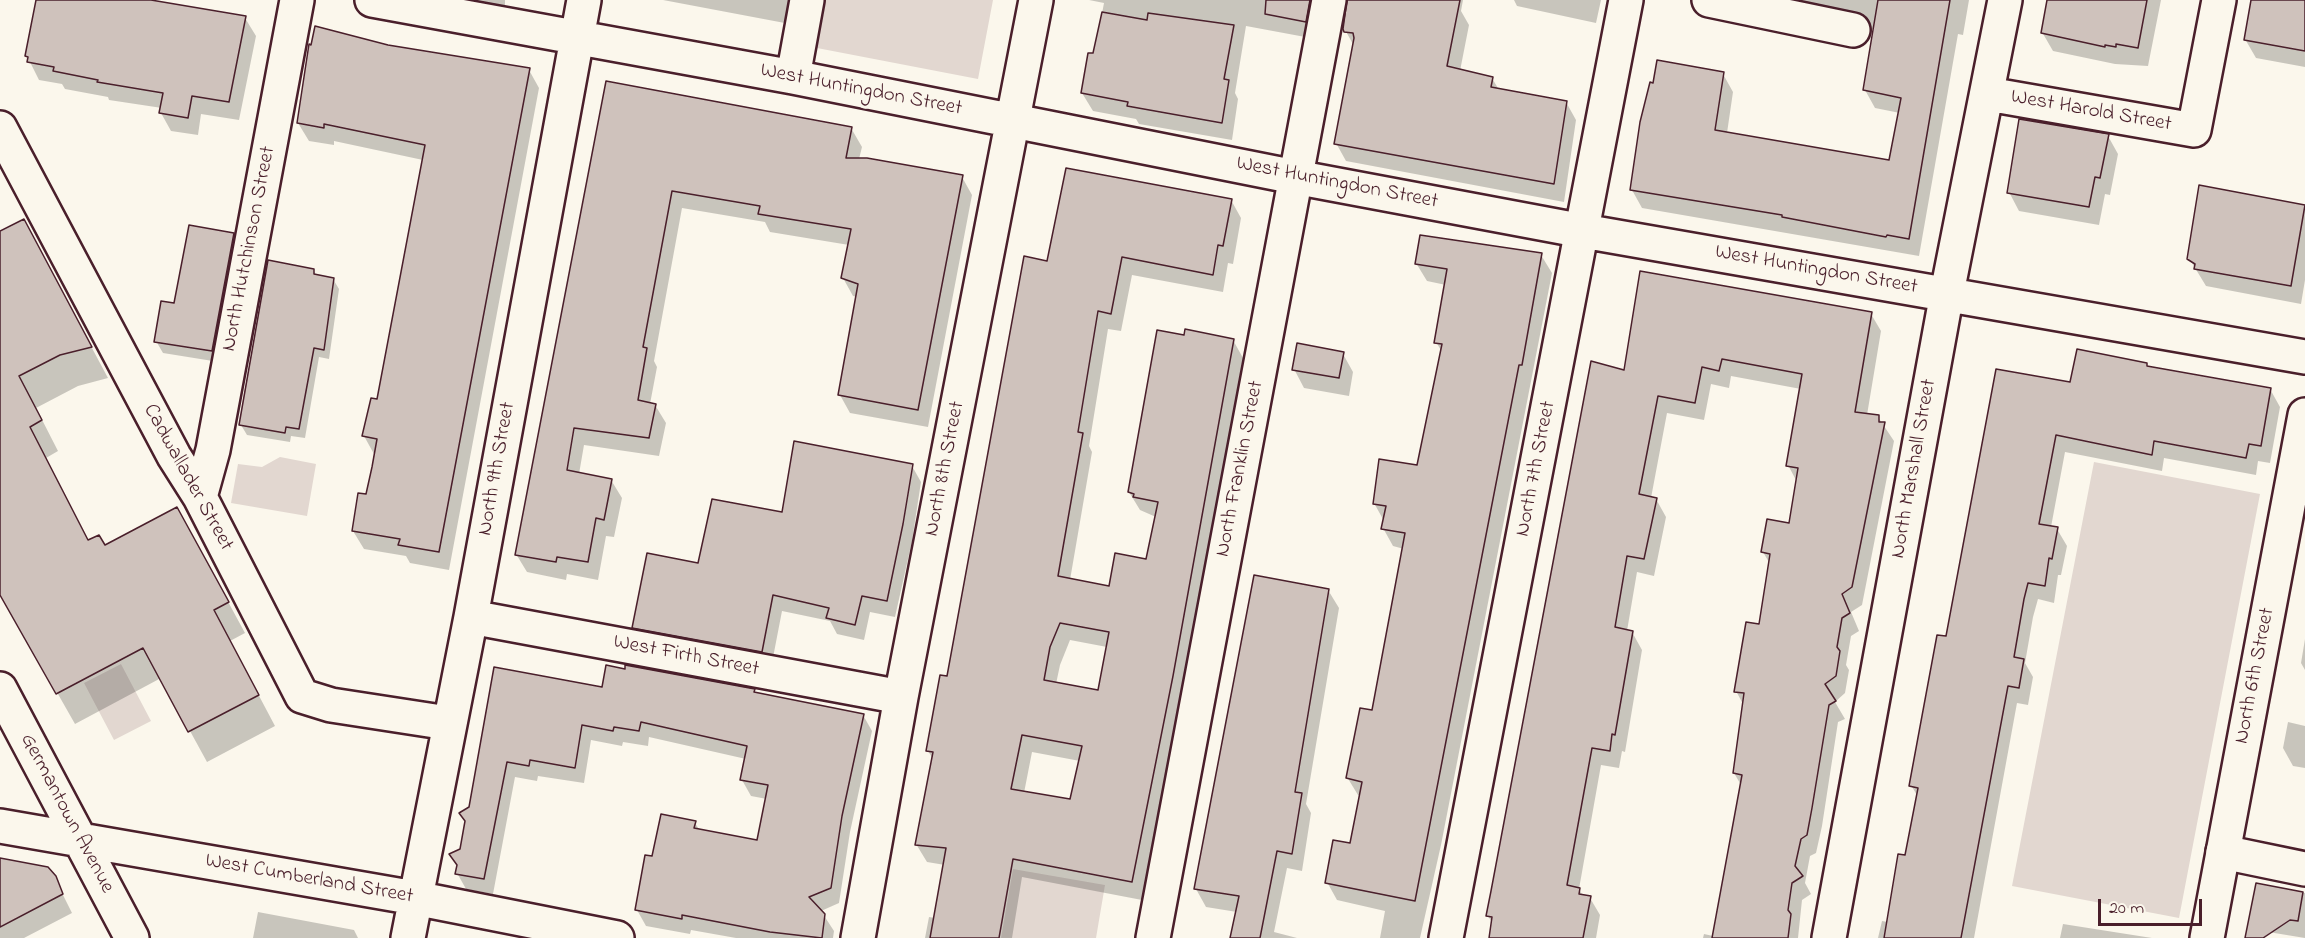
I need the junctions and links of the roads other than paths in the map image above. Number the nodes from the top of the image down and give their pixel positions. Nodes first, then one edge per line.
1 (297, 0) edge
2 (372, 0) edge
3 (584, 0) edge
4 (807, 0) edge
5 (1036, 0) edge
6 (1329, 0) edge
7 (1626, 0) edge
8 (1709, 0) edge
9 (2005, 0) edge
10 (2219, 0) edge
11 (1853, 30) dead end
12 (577, 38) junction
13 (793, 77) junction
14 (1988, 94) junction
15 (1014, 121) junction
16 (0, 128) edge
17 (1296, 177) junction
18 (1583, 231) junction
19 (1947, 293) junction
20 (2305, 357) edge
21 (2305, 415) edge
22 (200, 497) junction
23 (471, 617) junction
24 (0, 689) edge
25 (901, 698) junction
26 (448, 723) junction
27 (0, 826) edge
28 (82, 842) junction
29 (2223, 852) junction
30 (2305, 869) edge
31 (415, 898) junction
32 (132, 938) edge
33 (408, 938) edge
34 (617, 938) edge
35 (858, 938) edge
36 (1153, 938) edge
37 (1446, 938) edge
38 (1828, 938) edge
39 (2207, 938) edge

1 - 22 street, North Hutchinson Street
2 - 12 street, West Huntingdon Street
3 - 12 street, North 9th Street
4 - 13 street
5 - 15 street, North 8th Street
6 - 17 street, North Franklin Street
7 - 18 street, North 7th Street
8 - 11 street
9 - 14 street, North Marshall Street
10 - 14 street, West Harold Street
12 - 13 street, West Huntingdon Street
12 - 23 street, North 9th Street
13 - 15 street, West Huntingdon Street
14 - 19 street, North Marshall Street
15 - 17 street, West Huntingdon Street
15 - 25 street, North 8th Street
16 - 22 street, Cadwallader Street
17 - 18 street, West Huntingdon Street
17 - 36 street, North Franklin Street
18 - 19 street, West Huntingdon Street
18 - 37 street, North 7th Street
19 - 20 street, West Huntingdon Street
19 - 38 street, North Marshall Street
21 - 29 street, North 6th Street
22 - 26 street, Cadwallader Street
23 - 25 street, West Firth Street
23 - 26 street, North 9th Street
24 - 28 street, Germantown Avenue
25 - 35 street, North 8th Street
26 - 31 street, North 9th Street
27 - 28 street, West Cumberland Street
28 - 31 street, West Cumberland Street
28 - 32 street, Germantown Avenue
29 - 30 street
29 - 39 street, North 6th Street
31 - 33 street, North 9th Street
31 - 34 street, West Cumberland Street

